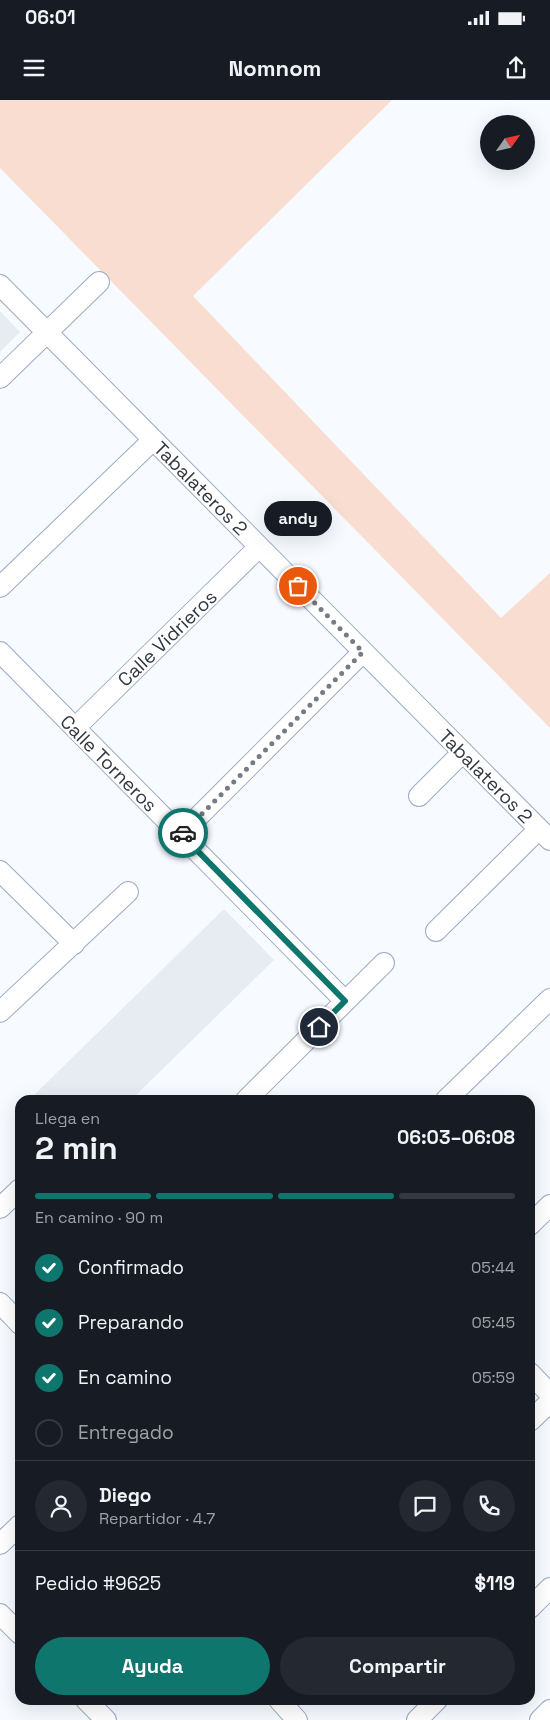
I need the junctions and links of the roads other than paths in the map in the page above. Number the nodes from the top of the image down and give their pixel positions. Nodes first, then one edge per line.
1 (99, 282) dead end
2 (0, 285) edge
3 (47, 333) junction
4 (0, 378) edge
5 (153, 440) junction
6 (260, 547) junction
7 (0, 587) edge
8 (0, 652) edge
9 (363, 652) junction
10 (75, 728) junction
11 (463, 752) junction
12 (419, 796) dead end
13 (181, 834) junction
14 (545, 835) edge
15 (0, 870) edge
16 (128, 892) dead end
17 (436, 931) dead end
18 (74, 944) junction
19 (384, 963) dead end
20 (550, 999) edge
21 (345, 1001) junction
22 (0, 1012) edge
23 (256, 1095) edge
24 (451, 1095) edge
25 (15, 1194) edge
26 (550, 1205) edge
27 (0, 1208) edge
28 (535, 1220) edge
29 (0, 1303) edge
30 (15, 1319) edge
31 (535, 1378) edge
32 (550, 1394) edge
33 (550, 1402) edge
34 (535, 1416) edge
35 (15, 1530) edge
36 (0, 1544) edge
37 (550, 1588) edge
38 (535, 1603) edge
39 (0, 1614) edge
40 (15, 1629) edge
41 (91, 1705) edge
42 (284, 1705) edge
43 (432, 1705) edge
44 (106, 1720) edge
45 (297, 1720) edge
46 (417, 1720) edge

1 - 3 street
2 - 3 street, Tabalateros 2
3 - 4 street
3 - 5 street, Tabalateros 2
5 - 6 street, Tabalateros 2
5 - 7 street
6 - 9 street, Tabalateros 2
6 - 10 street, Calle Vidrieros
8 - 10 street, Calle Torneros
9 - 11 street, Tabalateros 2
9 - 13 street
10 - 13 street, Calle Torneros
11 - 12 street
11 - 14 street, Tabalateros 2
13 - 21 street, Calle Torneros
14 - 17 street
15 - 18 street
16 - 18 street
18 - 22 street
19 - 21 street
20 - 24 street
21 - 23 street
25 - 27 street
26 - 28 street
29 - 30 street
31 - 32 street
33 - 34 street
35 - 36 street
37 - 38 street
39 - 40 street
41 - 44 street
42 - 45 street
43 - 46 street

